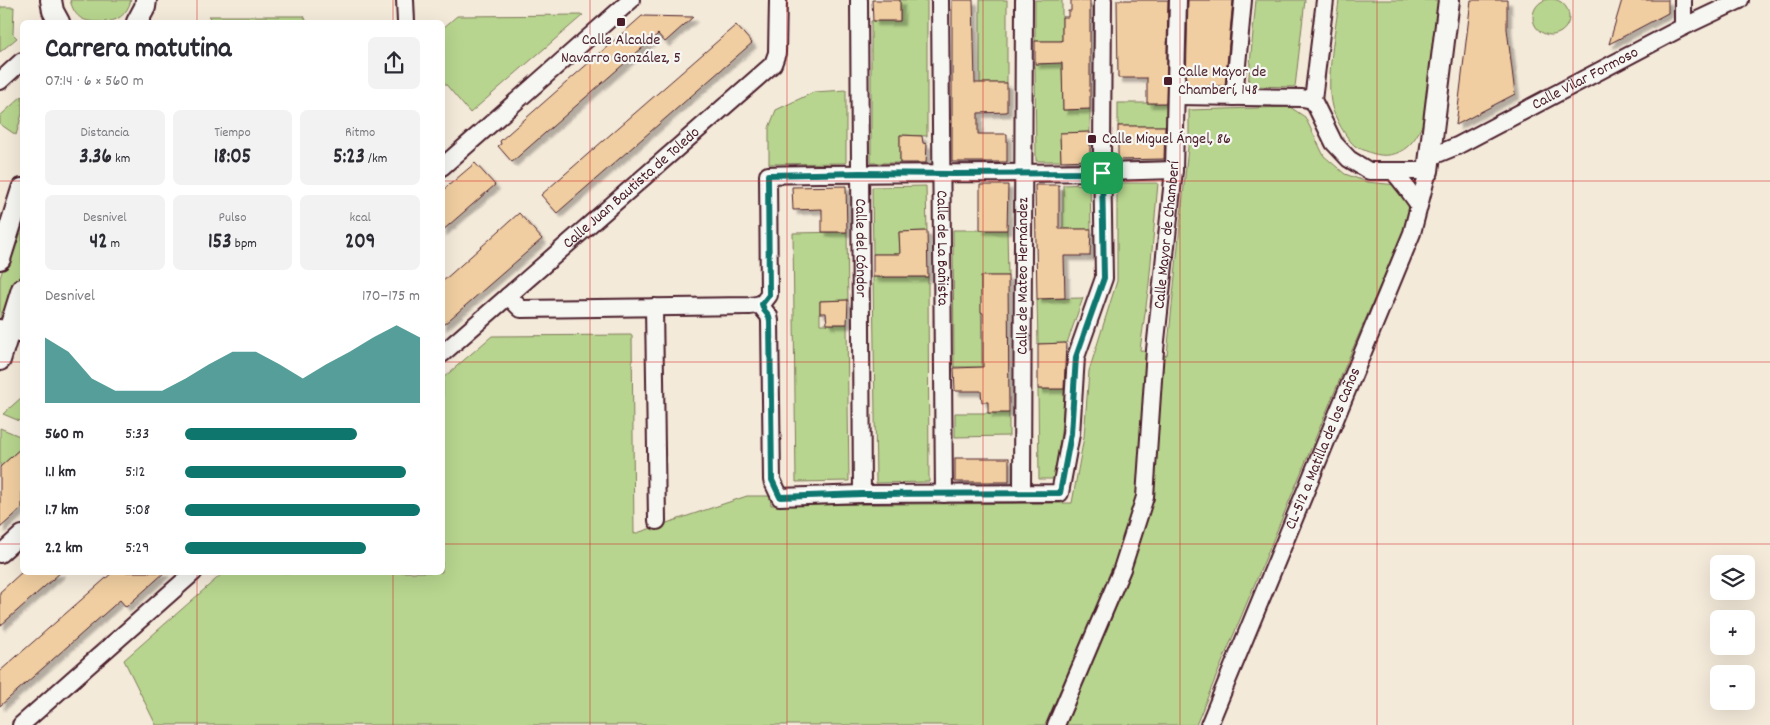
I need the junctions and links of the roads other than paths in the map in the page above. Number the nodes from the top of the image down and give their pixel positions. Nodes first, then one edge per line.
1 (146, 0) edge
2 (404, 0) edge
3 (631, 0) edge
4 (778, 0) edge
5 (859, 0) edge
6 (940, 0) edge
7 (1024, 0) edge
8 (1103, 0) edge
9 (1178, 0) edge
10 (1243, 0) edge
11 (1325, 0) edge
12 (1449, 0) edge
13 (1683, 0) edge
14 (1740, 0) edge
15 (48, 1) edge
16 (59, 20) edge
17 (138, 20) edge
18 (406, 20) edge
19 (1683, 26) junction
20 (20, 63) edge
21 (0, 81) edge
22 (1177, 96) junction
23 (1234, 96) junction
24 (1313, 100) junction
25 (445, 164) edge
26 (1429, 164) junction
27 (1174, 170) junction
28 (1394, 172) junction
29 (860, 173) junction
30 (1024, 173) junction
31 (1102, 173) junction
32 (940, 174) junction
33 (20, 195) edge
34 (1419, 205) junction
35 (0, 259) edge
36 (508, 296) junction
37 (20, 297) edge
38 (762, 304) junction
39 (654, 307) junction
40 (11, 331) edge
41 (445, 351) edge
42 (0, 360) edge
43 (1022, 492) junction
44 (862, 494) junction
45 (944, 494) junction
46 (657, 521) dead end
47 (20, 536) edge
48 (0, 554) edge
49 (191, 575) edge
50 (21, 725) edge
51 (1056, 725) edge
52 (1209, 725) edge

1 - 17 main road
2 - 18 street
3 - 25 street
4 - 36 street, Calle Juan Bautista de Toledo
5 - 29 street, Calle del Cóndor
6 - 32 street, Calle de La Bañista
7 - 30 street, Calle de Mateo Hernández
8 - 31 street
9 - 22 street, Calle Mayor de Chamberí
10 - 23 street
11 - 24 street
12 - 26 main road
13 - 19 street
14 - 19 street, Calle Vilar Formoso
15 - 16 main road
19 - 26 street, Calle Vilar Formoso
20 - 21 street
22 - 23 street
22 - 27 street, Calle Mayor de Chamberí
23 - 24 street
24 - 28 street
26 - 28 street
26 - 34 street, CL-512 a Matilla de los Caños
27 - 31 street
27 - 51 street, Calle Mayor de Chamberí
28 - 34 street
29 - 32 street
29 - 38 street
29 - 44 street, Calle del Cóndor
30 - 31 street
30 - 32 street
30 - 43 street, Calle de Mateo Hernández
31 - 43 street
32 - 45 street, Calle de La Bañista
33 - 35 main road
34 - 52 street, CL-512 a Matilla de los Caños
36 - 39 street
36 - 41 street, Calle Juan Bautista de Toledo
37 - 40 main road
38 - 39 street
38 - 44 street
39 - 46 street
40 - 42 main road
43 - 45 street
44 - 45 street
47 - 48 street
49 - 50 street

